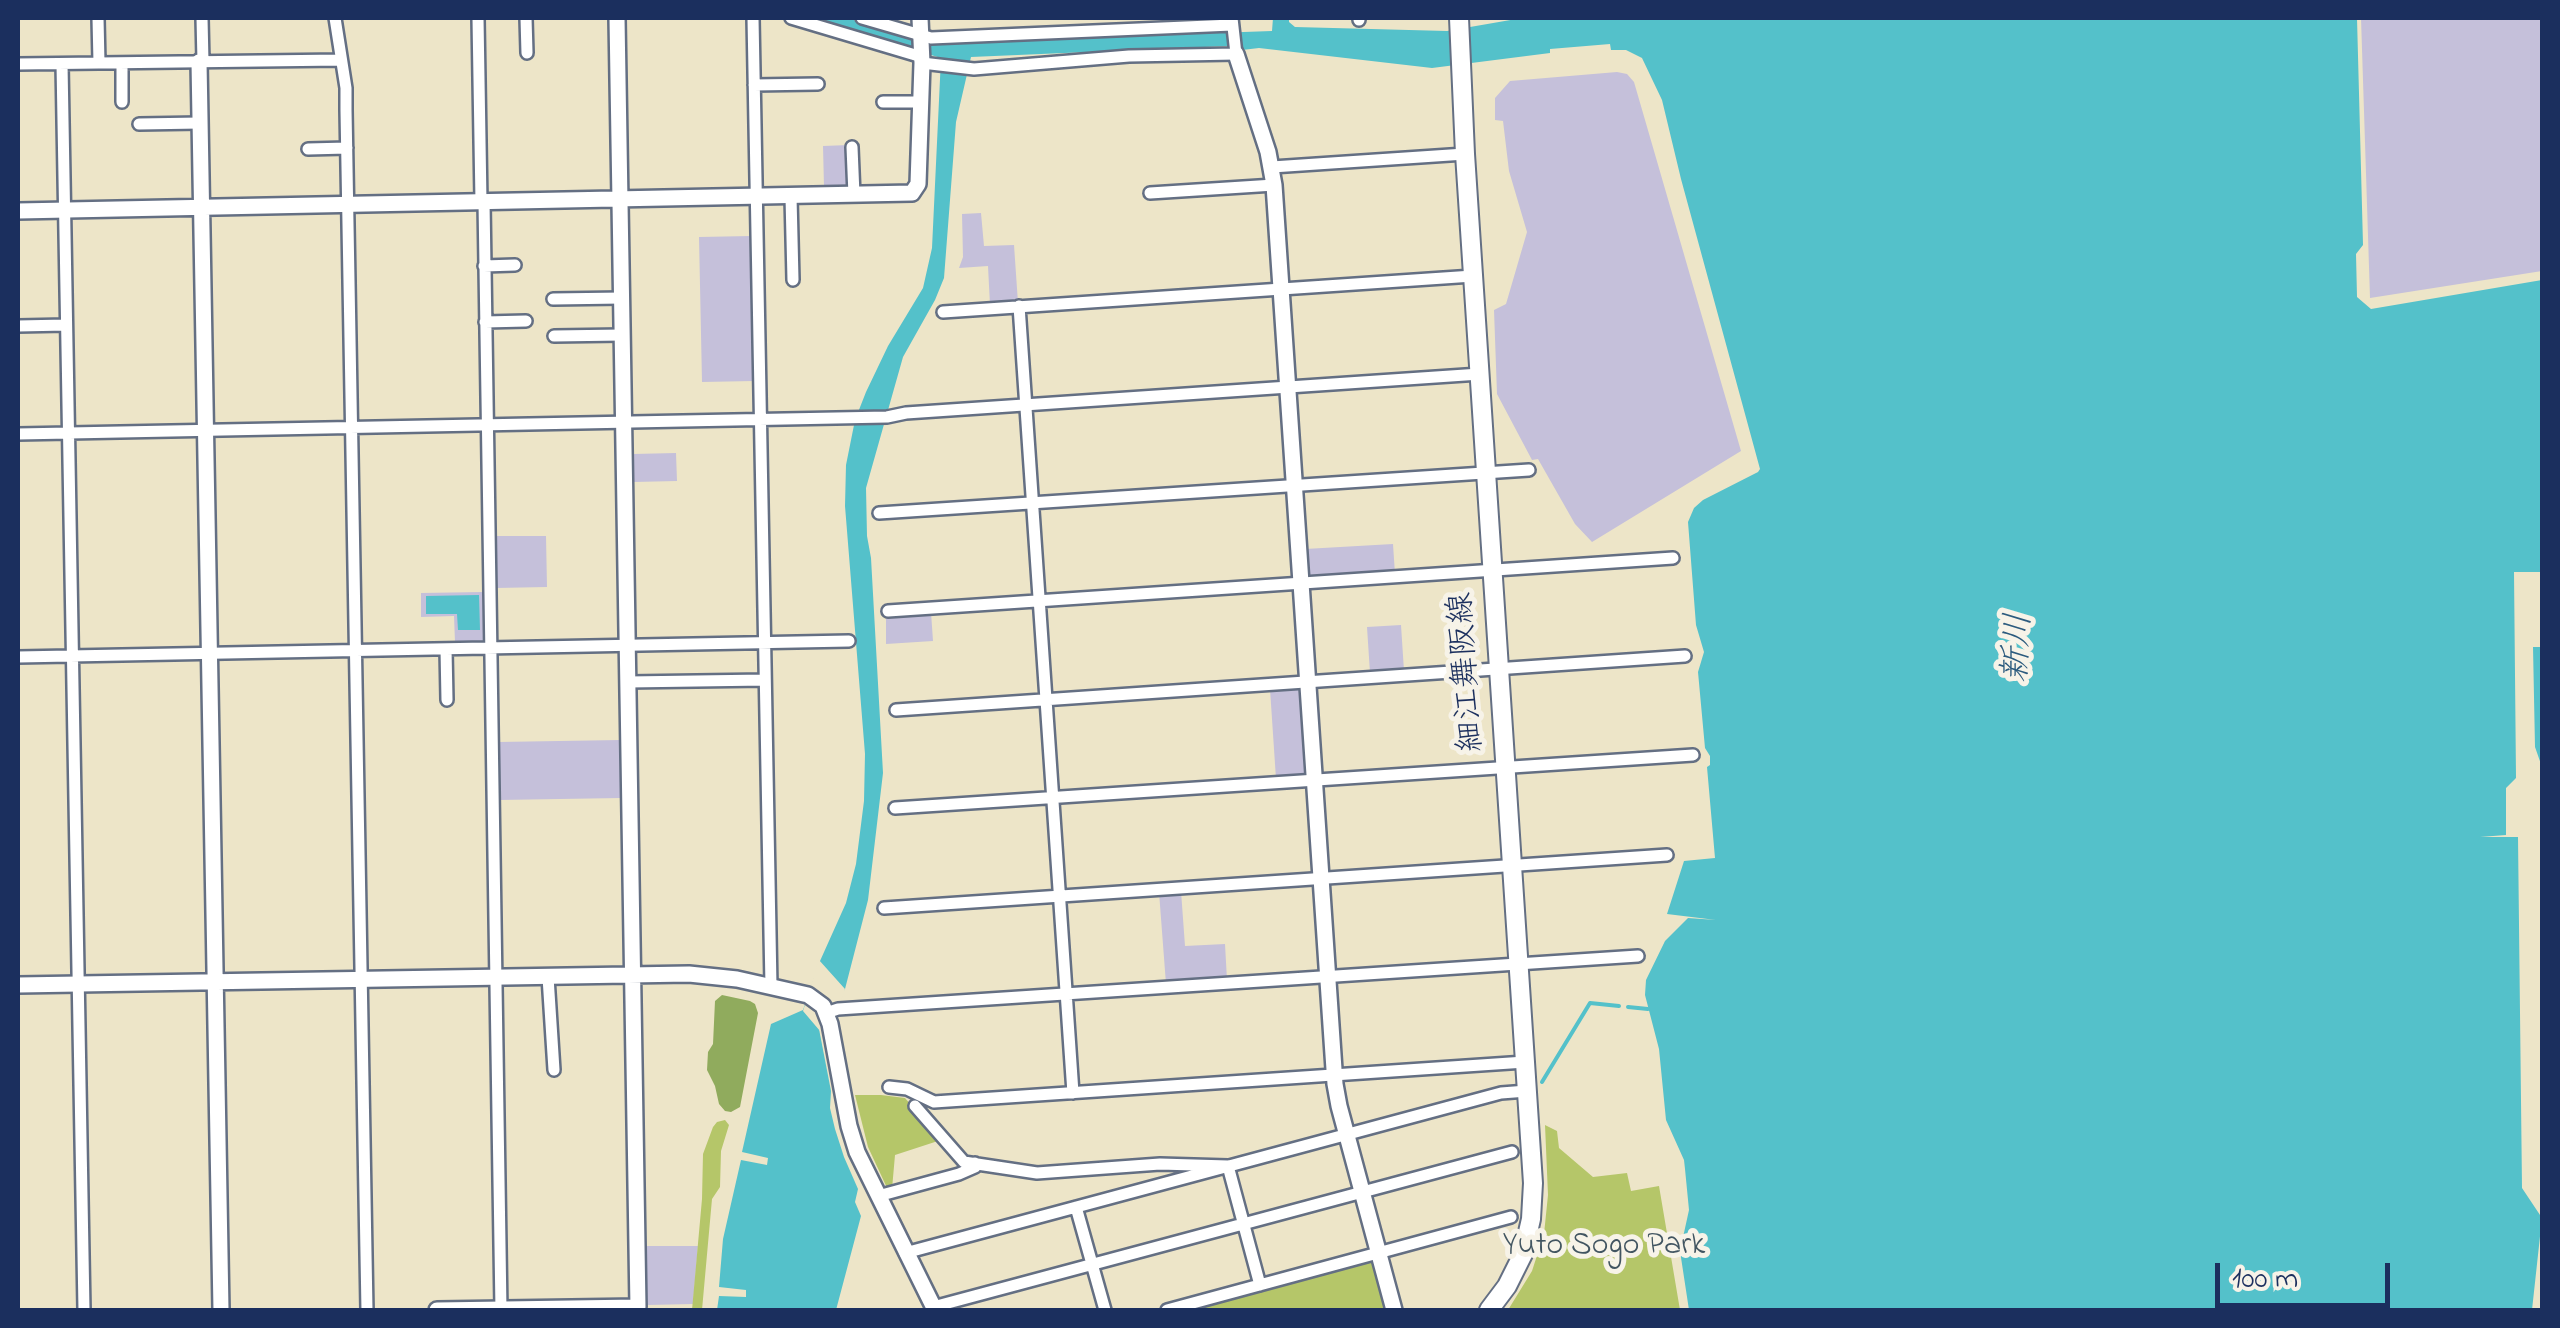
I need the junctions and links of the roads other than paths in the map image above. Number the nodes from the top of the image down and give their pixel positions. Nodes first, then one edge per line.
1 (98, 18) edge
2 (202, 18) edge
3 (335, 18) edge
4 (478, 18) edge
5 (526, 18) edge
6 (617, 18) edge
7 (753, 18) edge
8 (791, 18) edge
9 (862, 18) edge
10 (920, 18) edge
11 (1459, 20) edge
12 (1090, 24) edge
13 (1232, 24) edge
14 (1236, 51) junction
15 (924, 52) junction
16 (527, 53) dead end
17 (341, 60) junction
18 (201, 62) junction
19 (122, 63) junction
20 (18, 64) edge
21 (62, 64) junction
22 (100, 64) junction
23 (818, 84) dead end
24 (754, 86) junction
25 (122, 102) dead end
26 (883, 102) dead end
27 (921, 102) junction
28 (200, 123) junction
29 (139, 124) dead end
30 (347, 148) junction
31 (852, 148) dead end
32 (308, 149) dead end
33 (1465, 154) junction
34 (1272, 167) junction
35 (1274, 185) junction
36 (1150, 193) dead end
37 (854, 195) junction
38 (791, 196) junction
39 (756, 197) junction
40 (620, 200) junction
41 (482, 202) junction
42 (348, 205) junction
43 (202, 208) junction
44 (64, 210) junction
45 (18, 211) edge
46 (515, 265) dead end
47 (484, 266) junction
48 (1473, 276) junction
49 (793, 280) dead end
50 (1281, 289) junction
51 (622, 298) junction
52 (552, 299) dead end
53 (1020, 306) junction
54 (943, 312) dead end
55 (485, 322) junction
56 (526, 322) dead end
57 (66, 325) junction
58 (18, 326) edge
59 (622, 335) junction
60 (554, 336) dead end
61 (1480, 374) junction
62 (1287, 387) junction
63 (1026, 405) junction
64 (760, 420) junction
65 (624, 423) junction
66 (486, 426) junction
67 (352, 428) junction
68 (206, 430) junction
69 (68, 433) junction
70 (18, 434) edge
71 (1529, 470) dead end
72 (1486, 472) junction
73 (1294, 485) junction
74 (1033, 503) junction
75 (880, 513) dead end
76 (1673, 558) dead end
77 (1493, 570) junction
78 (1300, 584) junction
79 (1040, 601) junction
80 (888, 611) dead end
81 (848, 641) dead end
82 (765, 642) junction
83 (628, 645) junction
84 (490, 648) junction
85 (446, 649) junction
86 (356, 650) junction
87 (210, 653) junction
88 (72, 656) junction
89 (1686, 656) dead end
90 (18, 657) edge
91 (1500, 669) junction
92 (766, 680) junction
93 (628, 682) junction
94 (1307, 682) junction
95 (447, 700) dead end
96 (1046, 700) junction
97 (896, 710) dead end
98 (1693, 755) dead end
99 (1506, 767) junction
100 (1314, 780) junction
101 (1053, 798) junction
102 (895, 808) dead end
103 (1668, 855) dead end
104 (1512, 865) junction
105 (1321, 878) junction
106 (1060, 896) junction
107 (884, 908) dead end
108 (1638, 956) dead end
109 (1519, 964) junction
110 (633, 976) junction
111 (548, 977) junction
112 (1328, 977) junction
113 (496, 978) junction
114 (361, 980) junction
115 (215, 982) junction
116 (78, 984) junction
117 (18, 986) edge
118 (771, 986) junction
119 (1066, 994) junction
120 (832, 1017) junction
121 (1525, 1062) junction
122 (554, 1070) dead end
123 (1334, 1075) junction
124 (889, 1087) dead end
125 (1527, 1091) junction
126 (1073, 1093) junction
127 (915, 1106) dead end
128 (1346, 1134) junction
129 (1512, 1152) dead end
130 (975, 1164) junction
131 (1228, 1166) junction
132 (1362, 1194) junction
133 (878, 1196) junction
134 (1076, 1207) junction
135 (1510, 1217) dead end
136 (1244, 1225) junction
137 (906, 1252) junction
138 (1378, 1253) junction
139 (1092, 1265) junction
140 (1260, 1285) junction
141 (644, 1309) edge
142 (934, 1309) edge
143 (84, 1310) edge
144 (221, 1310) edge
145 (367, 1310) edge
146 (438, 1310) edge
147 (501, 1310) edge
148 (1105, 1310) edge
149 (1168, 1310) edge
150 (1394, 1310) edge
151 (1488, 1310) edge

1 - 22 street
2 - 18 street
3 - 17 street
4 - 41 street
5 - 16 street
6 - 40 street
7 - 24 street
8 - 15 street
9 - 15 street
10 - 15 street
11 - 33 main road, 細江舞阪線
12 - 13 street
12 - 15 street
13 - 14 street
14 - 15 street
14 - 34 street
15 - 27 street
17 - 18 street
17 - 30 street
18 - 19 street
18 - 28 street
19 - 22 street
19 - 25 street
20 - 21 street
21 - 22 street
21 - 44 street
23 - 24 street
24 - 39 street
26 - 27 street
27 - 37 street
28 - 29 street
28 - 43 street
30 - 32 street
30 - 42 street
31 - 37 street
33 - 34 street
33 - 48 main road, 細江舞阪線
34 - 35 street
35 - 36 street
35 - 50 street
37 - 38 street
38 - 39 street
38 - 49 street
39 - 40 street
39 - 64 street
40 - 41 street
40 - 51 street
41 - 42 street
41 - 47 street
42 - 43 street
42 - 67 street
43 - 44 street
43 - 68 street
44 - 45 street
44 - 57 street
46 - 47 street
47 - 55 street
48 - 50 street
48 - 61 main road, 細江舞阪線
50 - 53 street
50 - 62 street
51 - 52 street
51 - 59 street
53 - 54 street
53 - 63 street
55 - 56 street
55 - 66 street
57 - 58 street
57 - 69 street
59 - 60 street
59 - 65 street
61 - 62 street
61 - 72 main road, 細江舞阪線
62 - 63 street
62 - 73 street
63 - 64 street
63 - 74 street
64 - 65 street
64 - 82 street
65 - 66 street
65 - 83 street
66 - 67 street
66 - 84 street
67 - 68 street
67 - 86 street
68 - 69 street
68 - 87 street
69 - 70 street
69 - 88 street
71 - 72 street
72 - 73 street
72 - 77 main road, 細江舞阪線
73 - 74 street
73 - 78 street
74 - 75 street
74 - 79 street
76 - 77 street
77 - 78 street
77 - 91 main road, 細江舞阪線
78 - 79 street
78 - 94 street
79 - 80 street
79 - 96 street
81 - 82 street
82 - 83 street
82 - 92 street
83 - 84 street
83 - 93 street
84 - 85 street
84 - 113 street
85 - 86 street
85 - 95 street
86 - 87 street
86 - 114 street
87 - 88 street
87 - 115 street
88 - 90 street
88 - 116 street
89 - 91 street
91 - 94 street
91 - 99 main road, 細江舞阪線
92 - 93 street
92 - 118 street
93 - 110 street
94 - 96 street
94 - 100 street
96 - 97 street
96 - 101 street
98 - 99 street
99 - 100 street
99 - 104 main road, 細江舞阪線
100 - 101 street
100 - 105 street
101 - 102 street
101 - 106 street
103 - 104 street
104 - 105 street
104 - 109 main road, 細江舞阪線
105 - 106 street
105 - 112 street
106 - 107 street
106 - 119 street
108 - 109 street
109 - 112 street
109 - 121 main road, 細江舞阪線
110 - 111 street
110 - 118 street
110 - 141 street
111 - 113 street
111 - 122 street
112 - 119 street
112 - 123 street
113 - 114 street
113 - 147 street
114 - 115 street
114 - 145 street
115 - 116 street
115 - 144 street
116 - 117 street
116 - 143 street
118 - 120 street
119 - 120 street
119 - 126 street
120 - 133 street
121 - 123 street
121 - 125 main road, 細江舞阪線
123 - 126 street
123 - 128 street
124 - 126 street
125 - 128 street
125 - 151 main road, 細江舞阪線
127 - 130 street
128 - 131 street
128 - 132 street
129 - 132 street
130 - 131 street
130 - 133 street
131 - 134 street
131 - 136 street
132 - 136 street
132 - 138 street
133 - 137 street
134 - 137 street
134 - 139 street
135 - 138 street
136 - 139 street
136 - 140 street
137 - 142 street
138 - 140 street
138 - 150 street
139 - 142 street
139 - 148 street
140 - 149 street
141 - 147 street
146 - 147 street

